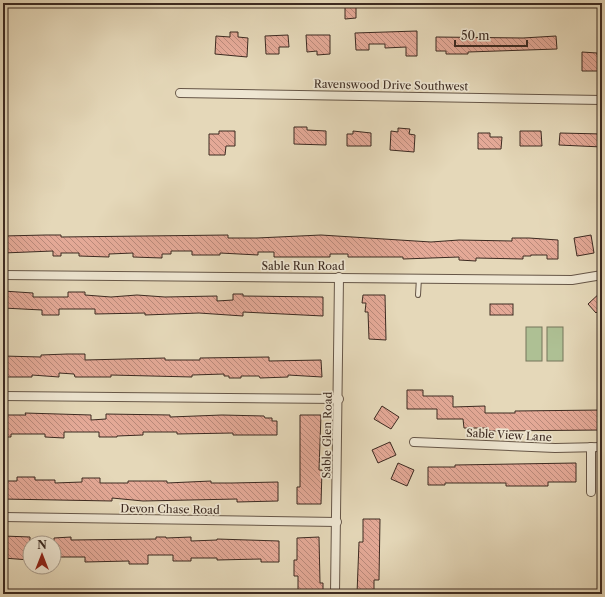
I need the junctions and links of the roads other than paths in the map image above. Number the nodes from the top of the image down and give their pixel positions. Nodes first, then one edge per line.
1 (180, 93) dead end
2 (602, 100) edge
3 (3, 275) edge
4 (602, 275) edge
5 (339, 277) junction
6 (419, 278) junction
7 (418, 295) dead end
8 (3, 396) edge
9 (339, 399) junction
10 (414, 442) dead end
11 (591, 447) junction
12 (602, 447) edge
13 (591, 492) dead end
14 (3, 518) edge
15 (337, 522) junction
16 (335, 594) edge

1 - 2 street, Ravenswood Drive Southwest
3 - 5 street, Sable Run Road
4 - 6 street, Sable Run Road
5 - 6 street, Sable Run Road
5 - 9 street, Sable Glen Road
6 - 7 lane
8 - 9 street
9 - 15 street, Sable Glen Road
10 - 11 street, Sable View Lane
11 - 12 street, Sable View Lane
11 - 13 street
14 - 15 street, Devon Chase Road
15 - 16 street, Sable Glen Road

